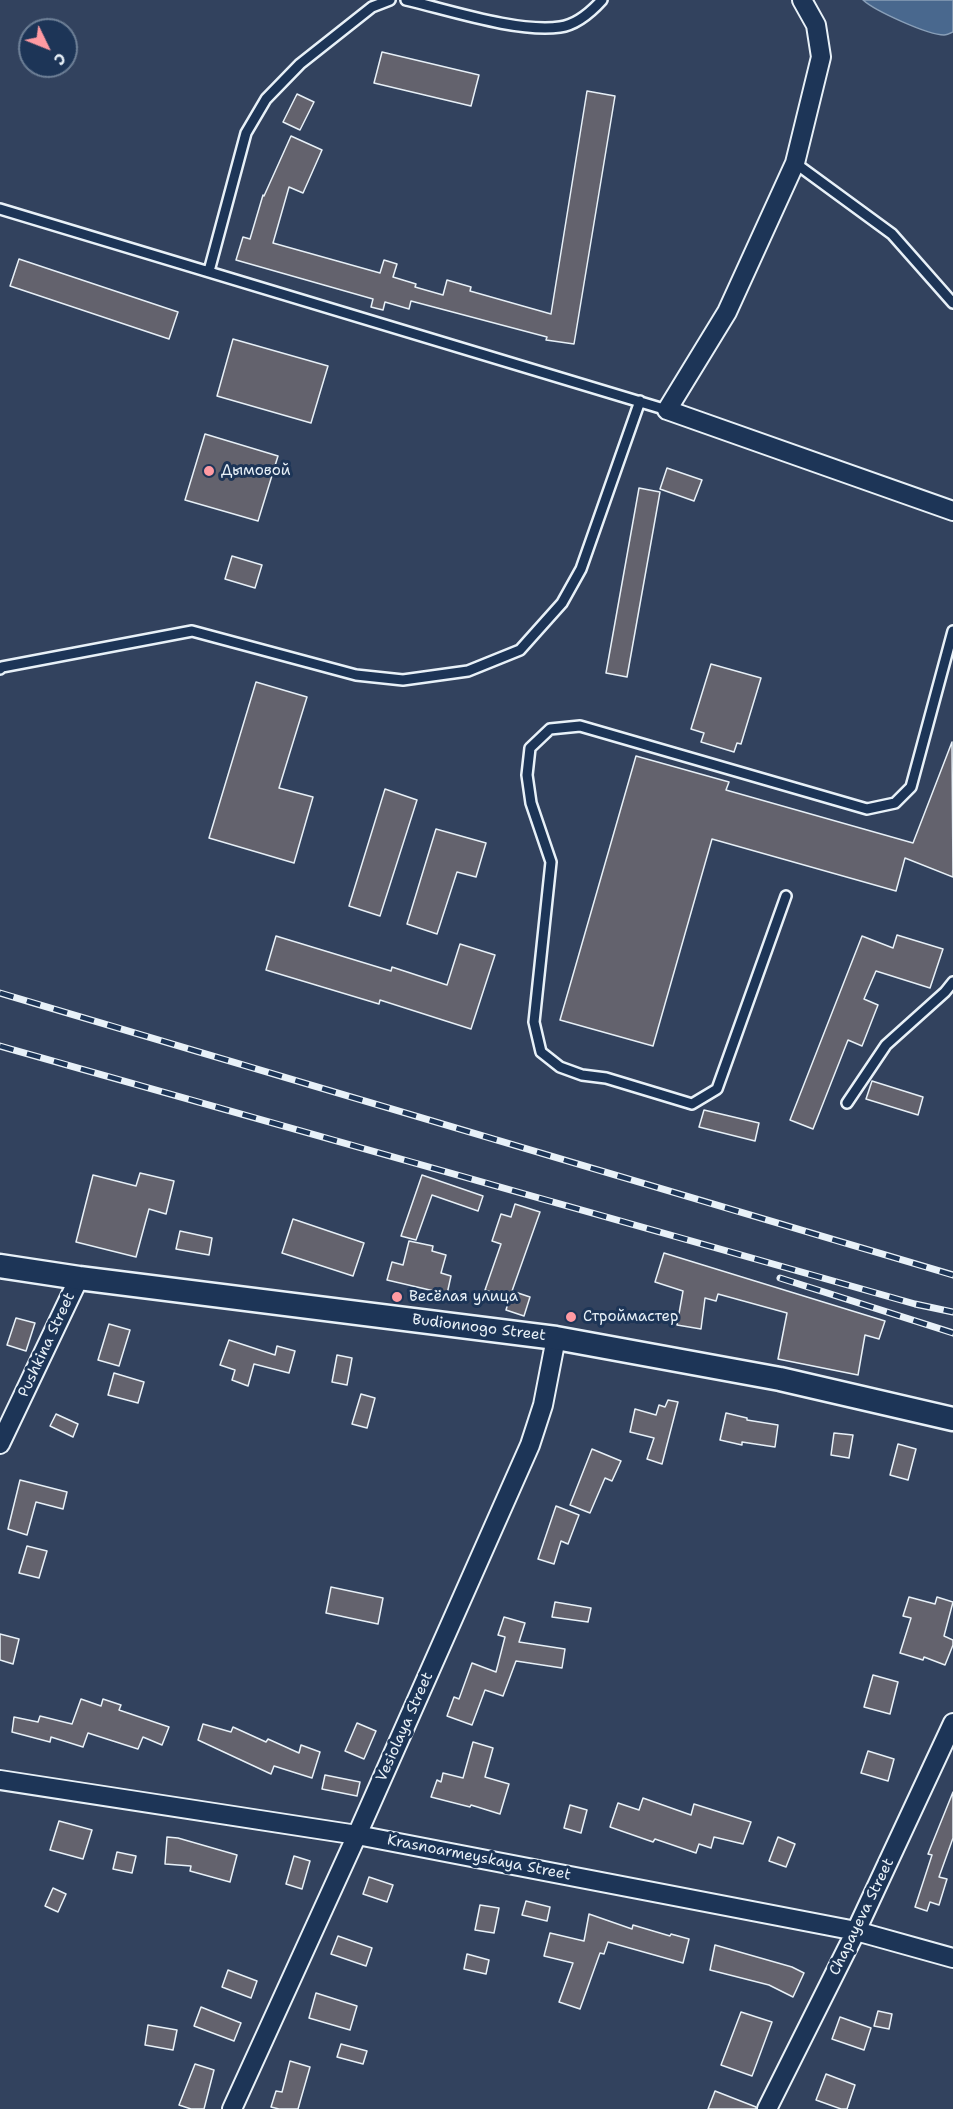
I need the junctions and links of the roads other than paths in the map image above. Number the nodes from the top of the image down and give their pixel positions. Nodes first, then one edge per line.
1 (390, 0) edge
2 (406, 0) edge
3 (602, 0) edge
4 (802, 0) edge
5 (795, 163) junction
6 (0, 209) edge
7 (209, 271) junction
8 (953, 303) edge
9 (640, 401) junction
10 (667, 410) junction
11 (953, 511) edge
12 (953, 631) edge
13 (1, 667) edge
14 (786, 896) dead end
15 (953, 982) edge
16 (949, 994) edge
17 (847, 1103) dead end
18 (0, 1266) edge
19 (79, 1278) junction
20 (556, 1338) junction
21 (953, 1419) edge
22 (0, 1444) edge
23 (953, 1723) edge
24 (0, 1780) edge
25 (357, 1835) junction
26 (856, 1930) junction
27 (953, 1958) edge
28 (232, 2109) edge
29 (767, 2109) edge

1 - 7 lane
2 - 3 lane
4 - 5 street
5 - 8 lane
5 - 10 street
6 - 7 lane
7 - 9 lane
9 - 10 lane
9 - 13 lane
10 - 11 street
12 - 14 lane
15 - 16 lane
16 - 17 lane
18 - 19 street, Budionnogo Street
19 - 20 street, Budionnogo Street
19 - 22 street, Pushkina Street
20 - 21 street, Budionnogo Street
20 - 25 street, Vesiolaya Street
23 - 26 street, Chapayeva Street
24 - 25 street, Krasnoarmeyskaya Street
25 - 26 street, Krasnoarmeyskaya Street
25 - 28 street, Vesiolaya Street
26 - 27 street, Krasnoarmeyskaya Street
26 - 29 street, Chapayeva Street

